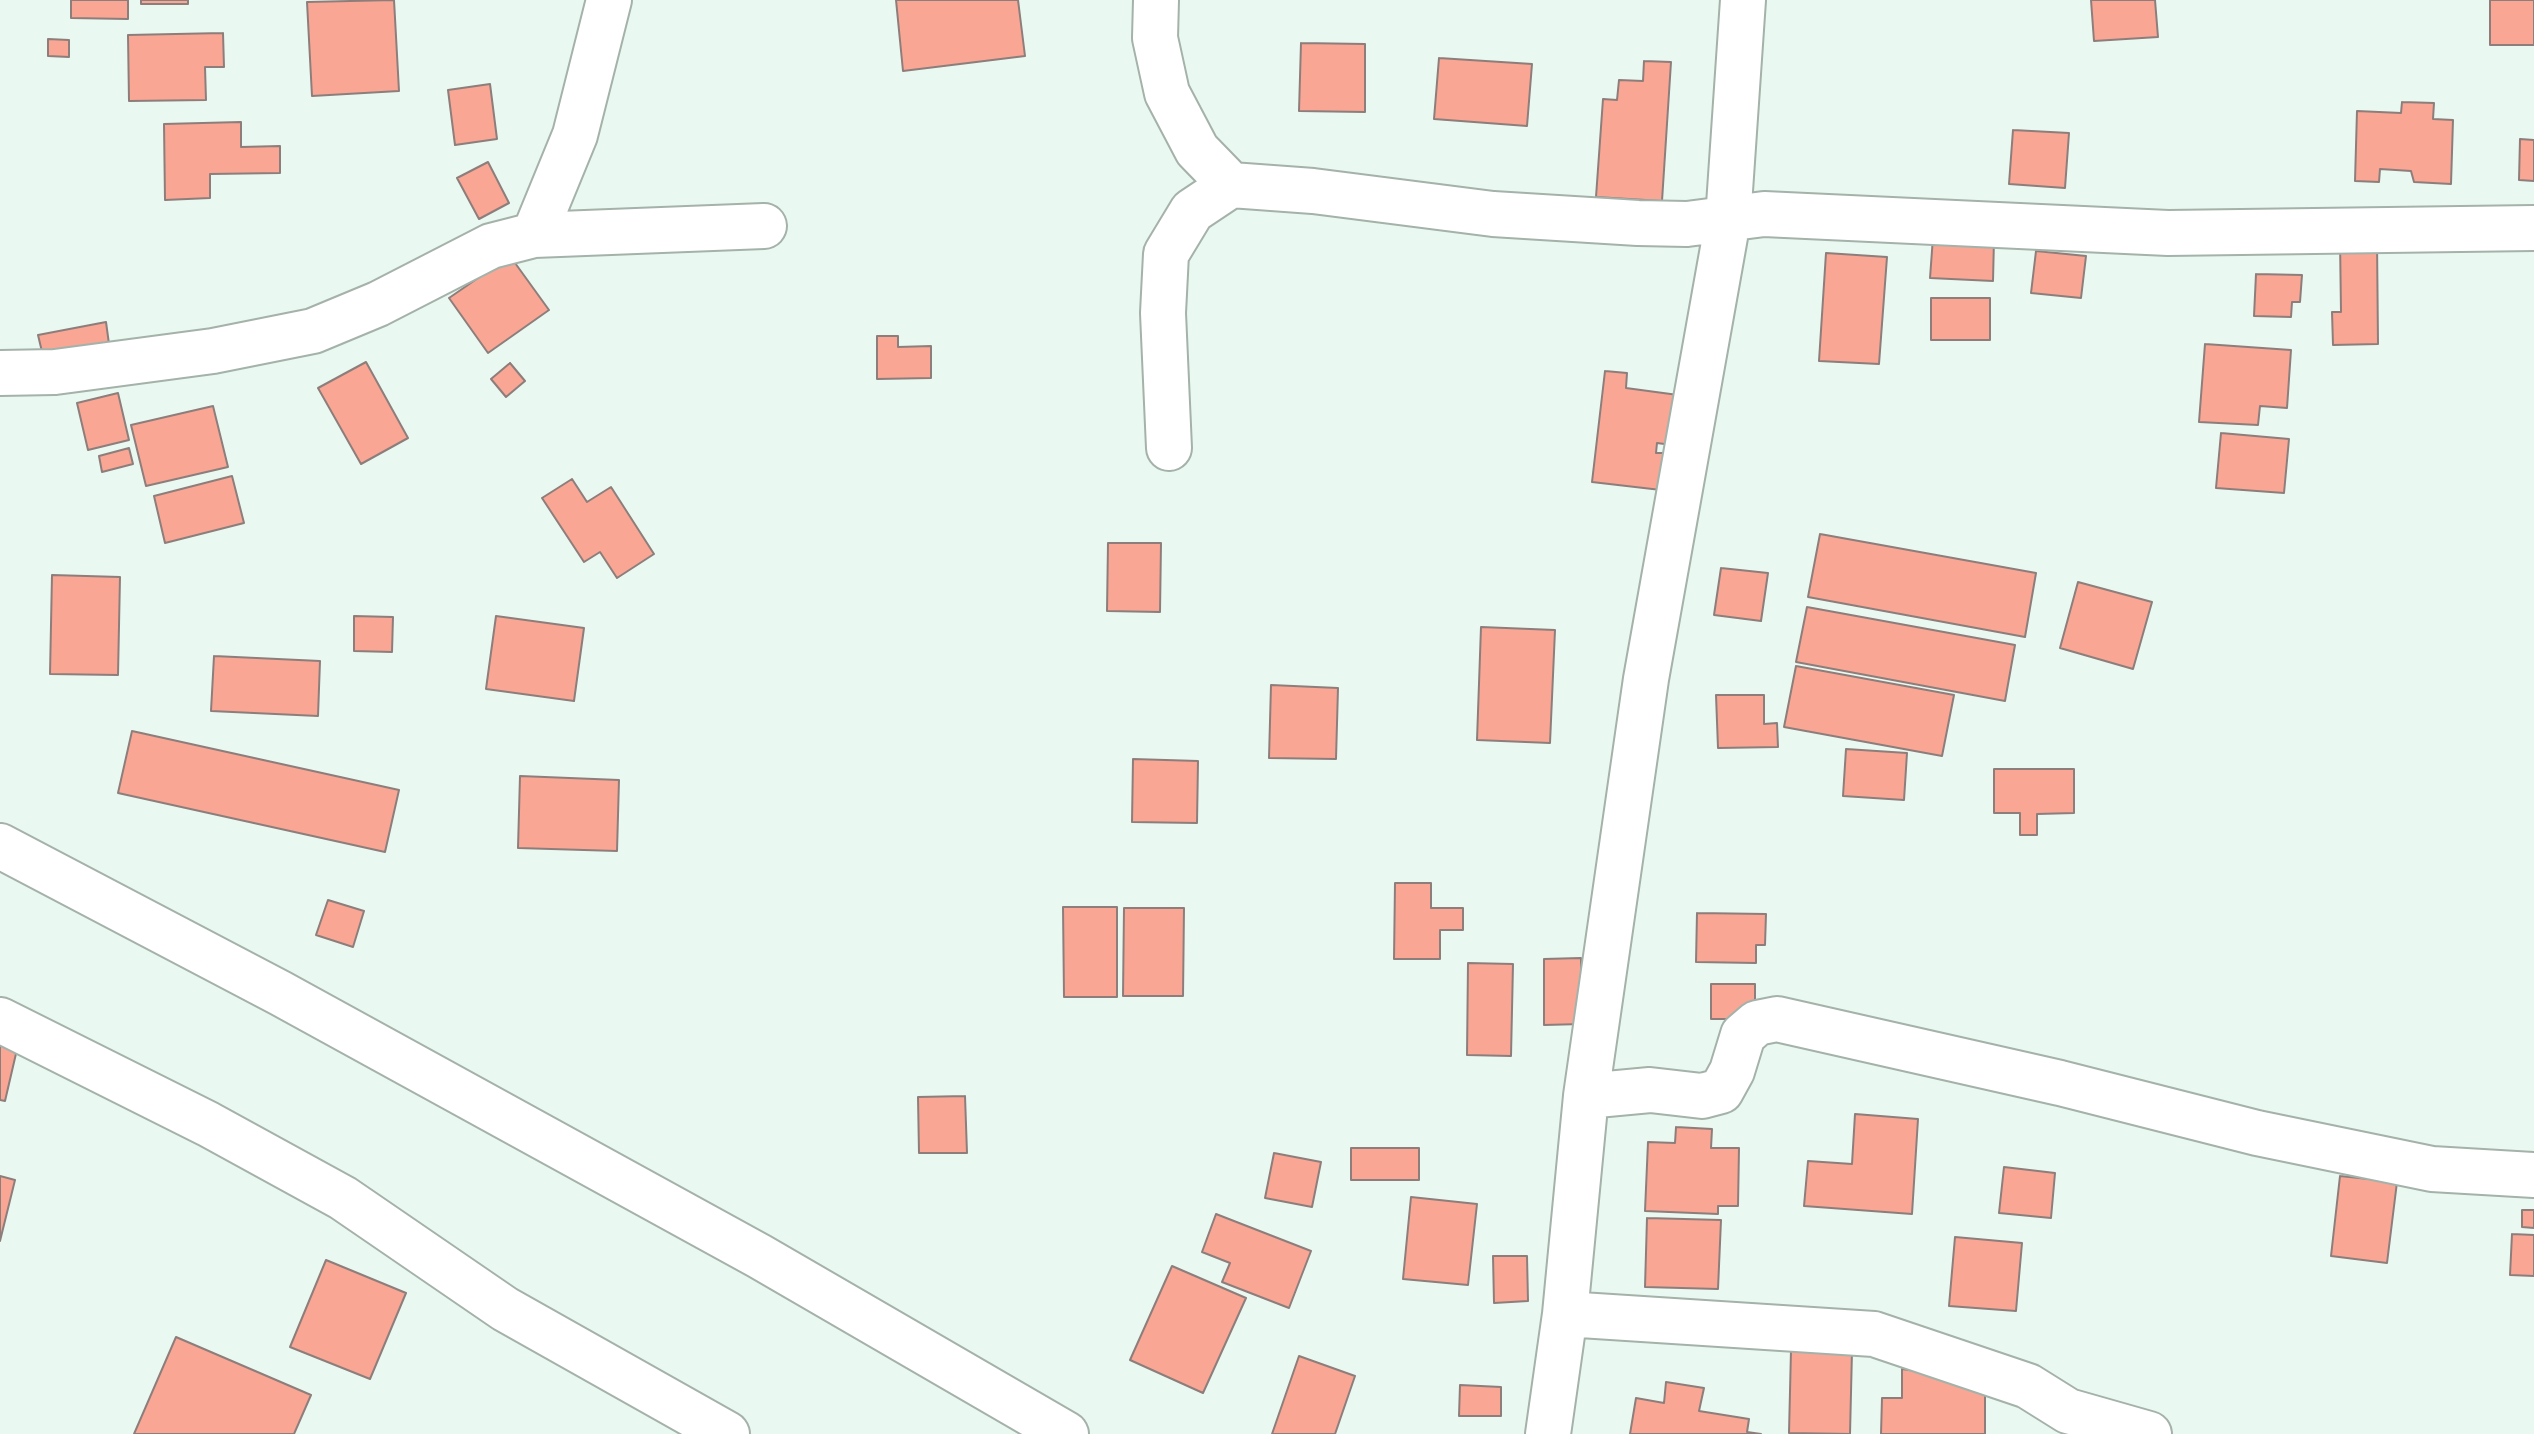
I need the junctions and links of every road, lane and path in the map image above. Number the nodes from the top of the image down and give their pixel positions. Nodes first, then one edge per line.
1 (609, 0) edge
2 (1156, 0) edge
3 (1743, 0) edge
4 (1231, 185) junction
5 (1728, 220) junction
6 (764, 226) dead end
7 (2534, 228) edge
8 (534, 235) junction
9 (0, 373) edge
10 (1169, 448) dead end
11 (0, 846) edge
12 (0, 1020) edge
13 (1586, 1096) junction
14 (2534, 1175) edge
15 (1565, 1314) junction
16 (2067, 1423) edge
17 (727, 1434) edge
18 (1066, 1434) edge
19 (1548, 1434) edge
20 (2149, 1434) edge

1 - 8 street
2 - 4 street
3 - 5 street
4 - 5 street
4 - 10 street
5 - 7 street
5 - 13 street
6 - 8 street
8 - 9 street
11 - 18 street
12 - 17 street
13 - 14 street
13 - 15 street
15 - 16 street
15 - 19 street
16 - 20 street

